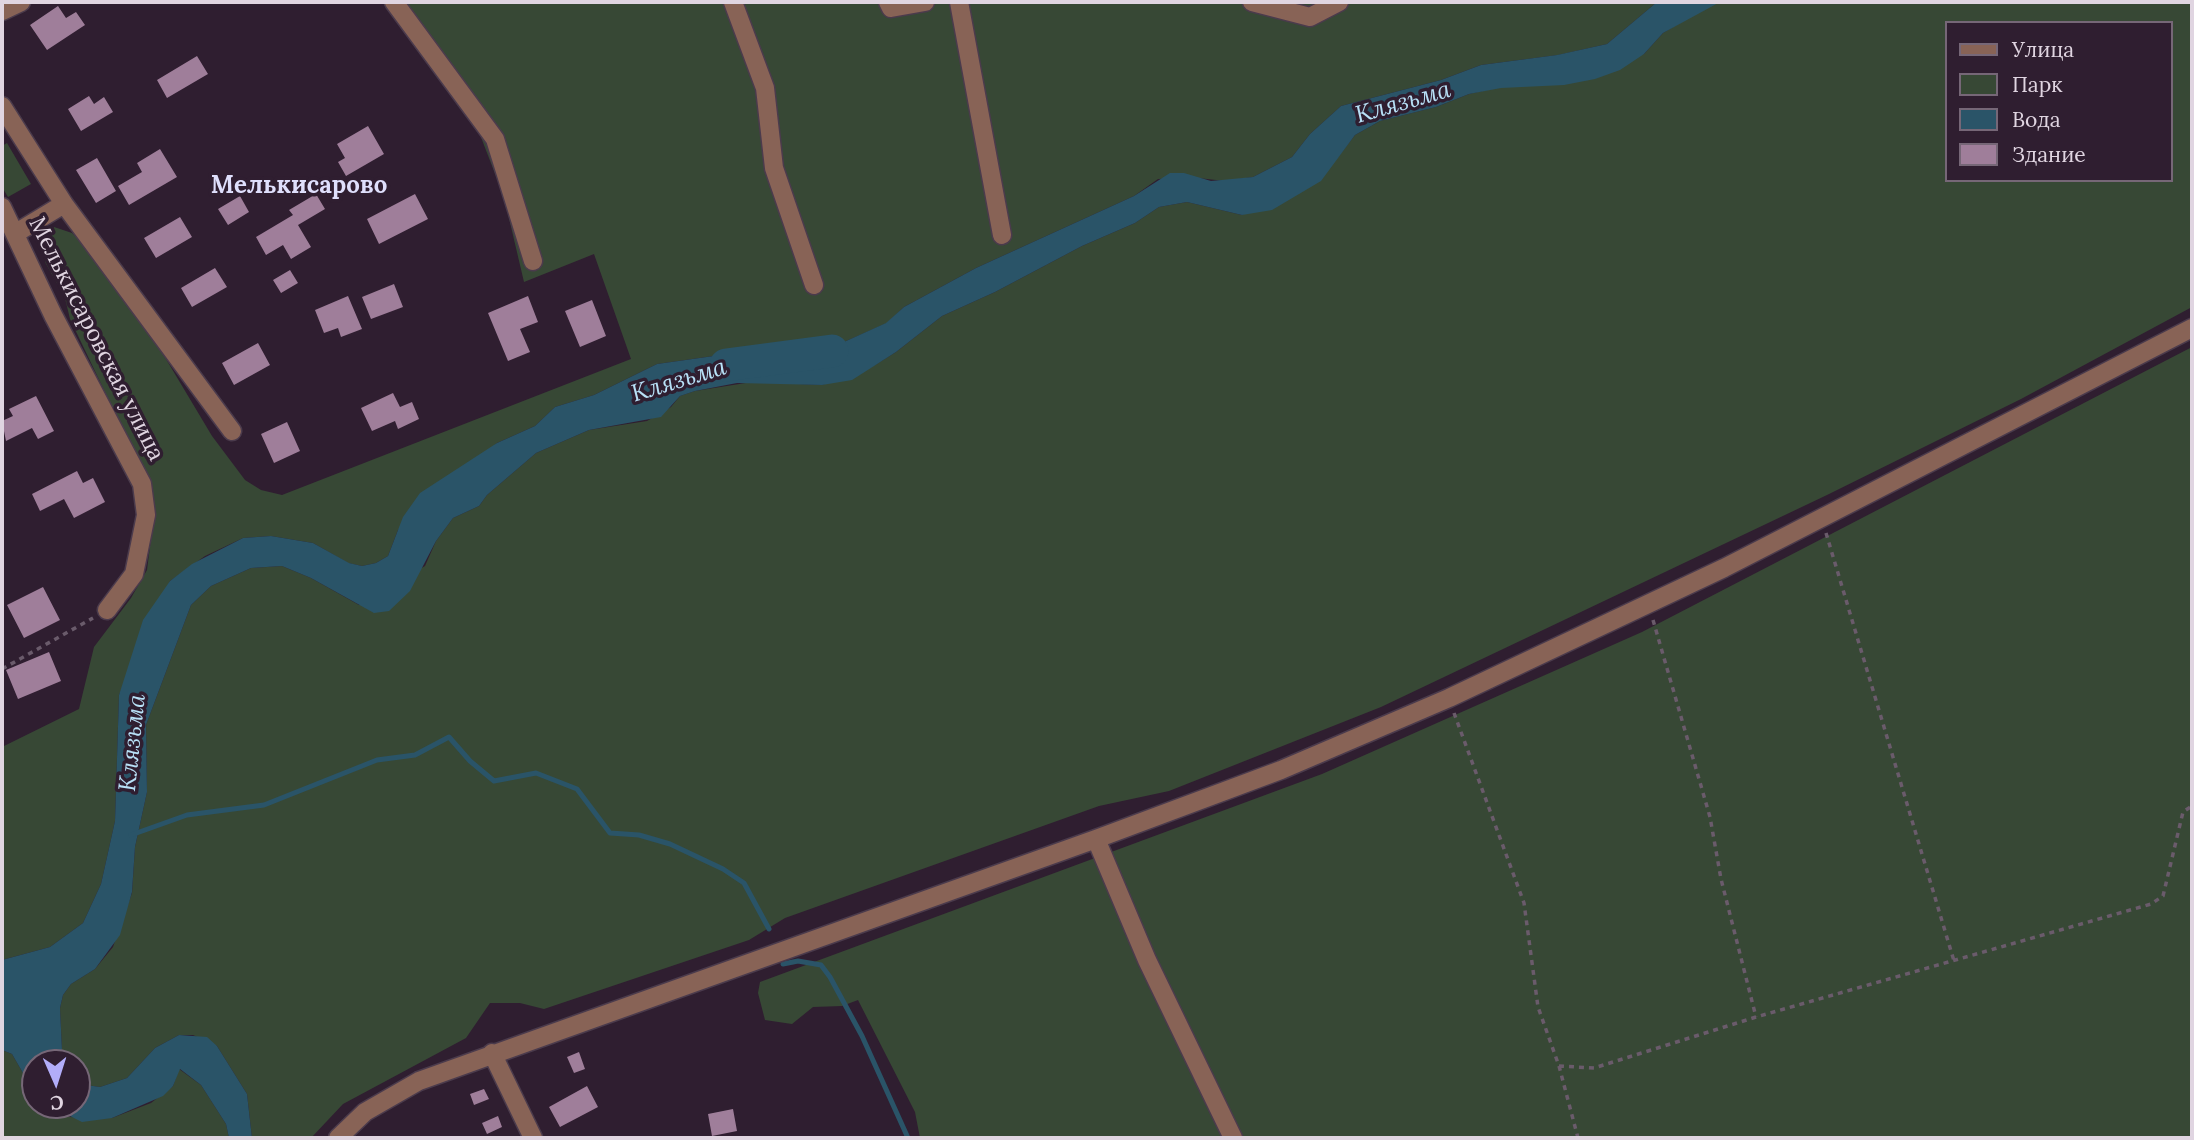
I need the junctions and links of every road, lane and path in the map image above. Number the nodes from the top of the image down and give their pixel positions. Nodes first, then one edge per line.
1 (21, 2) edge
2 (394, 2) edge
3 (733, 2) edge
4 (888, 2) edge
5 (925, 2) edge
6 (959, 2) edge
7 (1252, 2) edge
8 (1339, 2) edge
9 (2, 11) edge
10 (2, 106) edge
11 (64, 204) junction
12 (2, 207) edge
13 (16, 233) junction
14 (1002, 234) dead end
15 (533, 261) dead end
16 (814, 285) dead end
17 (2192, 328) edge
18 (232, 431) dead end
19 (1822, 518) junction
20 (1648, 604) junction
21 (107, 610) joint
22 (2, 669) edge
23 (1449, 698) junction
24 (2192, 806) edge
25 (1096, 839) junction
26 (1954, 961) junction
27 (1756, 1017) junction
28 (492, 1053) junction
29 (1559, 1066) junction
30 (338, 1138) edge
31 (533, 1138) edge
32 (1233, 1138) edge
33 (1578, 1138) edge

1 - 9 street
2 - 15 street
3 - 16 street
4 - 5 street
6 - 14 street
7 - 8 street
10 - 11 street
11 - 13 street
11 - 18 street
12 - 13 street, Мелькисаровская улица
13 - 21 street, Мелькисаровская улица
17 - 19 street
19 - 20 street
19 - 26 path
20 - 23 street
20 - 27 path
21 - 22 path
23 - 25 street
23 - 29 path
24 - 26 path
25 - 28 street
25 - 32 street
26 - 27 path
27 - 29 path
28 - 30 street
28 - 31 street
29 - 33 path

